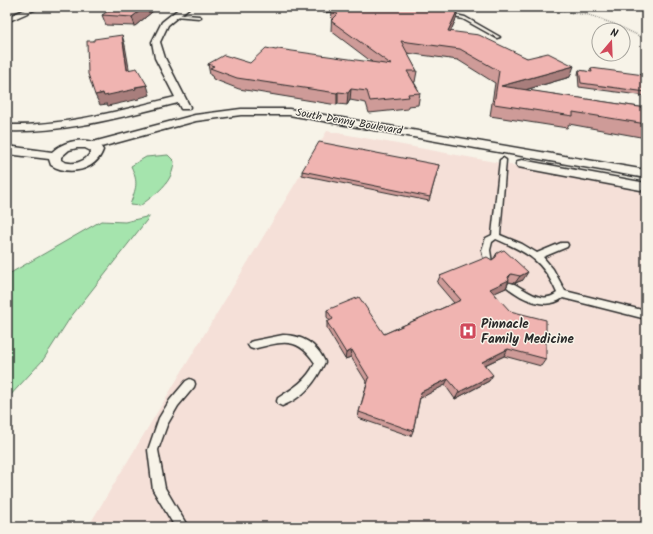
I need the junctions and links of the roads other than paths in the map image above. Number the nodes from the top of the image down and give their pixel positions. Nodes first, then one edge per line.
1 (37, 7) edge
2 (186, 7) edge
3 (358, 7) edge
4 (324, 11) dead end
5 (440, 14) edge
6 (174, 15) junction
7 (199, 17) dead end
8 (7, 20) edge
9 (498, 37) dead end
10 (180, 98) junction
11 (194, 123) junction
12 (7, 128) edge
13 (7, 150) edge
14 (95, 150) junction
15 (504, 155) junction
16 (55, 156) junction
17 (609, 174) junction
18 (646, 174) edge
19 (646, 187) edge
20 (496, 236) junction
21 (564, 245) dead end
22 (538, 256) junction
23 (488, 263) edge
24 (510, 286) edge
25 (562, 294) junction
26 (646, 315) edge
27 (253, 345) dead end
28 (190, 384) dead end
29 (282, 401) dead end
30 (182, 527) edge

1 - 8 street
2 - 6 street
3 - 4 lane
5 - 9 lane
6 - 7 lane
6 - 10 street
10 - 11 street
10 - 12 street
11 - 14 street, South Denny Boulevard
11 - 15 street, South Denny Boulevard
13 - 16 street
14 - 16 street, South Denny Boulevard
14 - 16 street, South Denny Boulevard
15 - 17 street, South Denny Boulevard
15 - 20 lane
17 - 18 street, South Denny Boulevard
17 - 19 street, South Denny Boulevard
20 - 22 lane
20 - 23 lane
21 - 22 lane
22 - 25 lane
24 - 25 lane
25 - 26 lane
27 - 29 lane
28 - 30 lane

